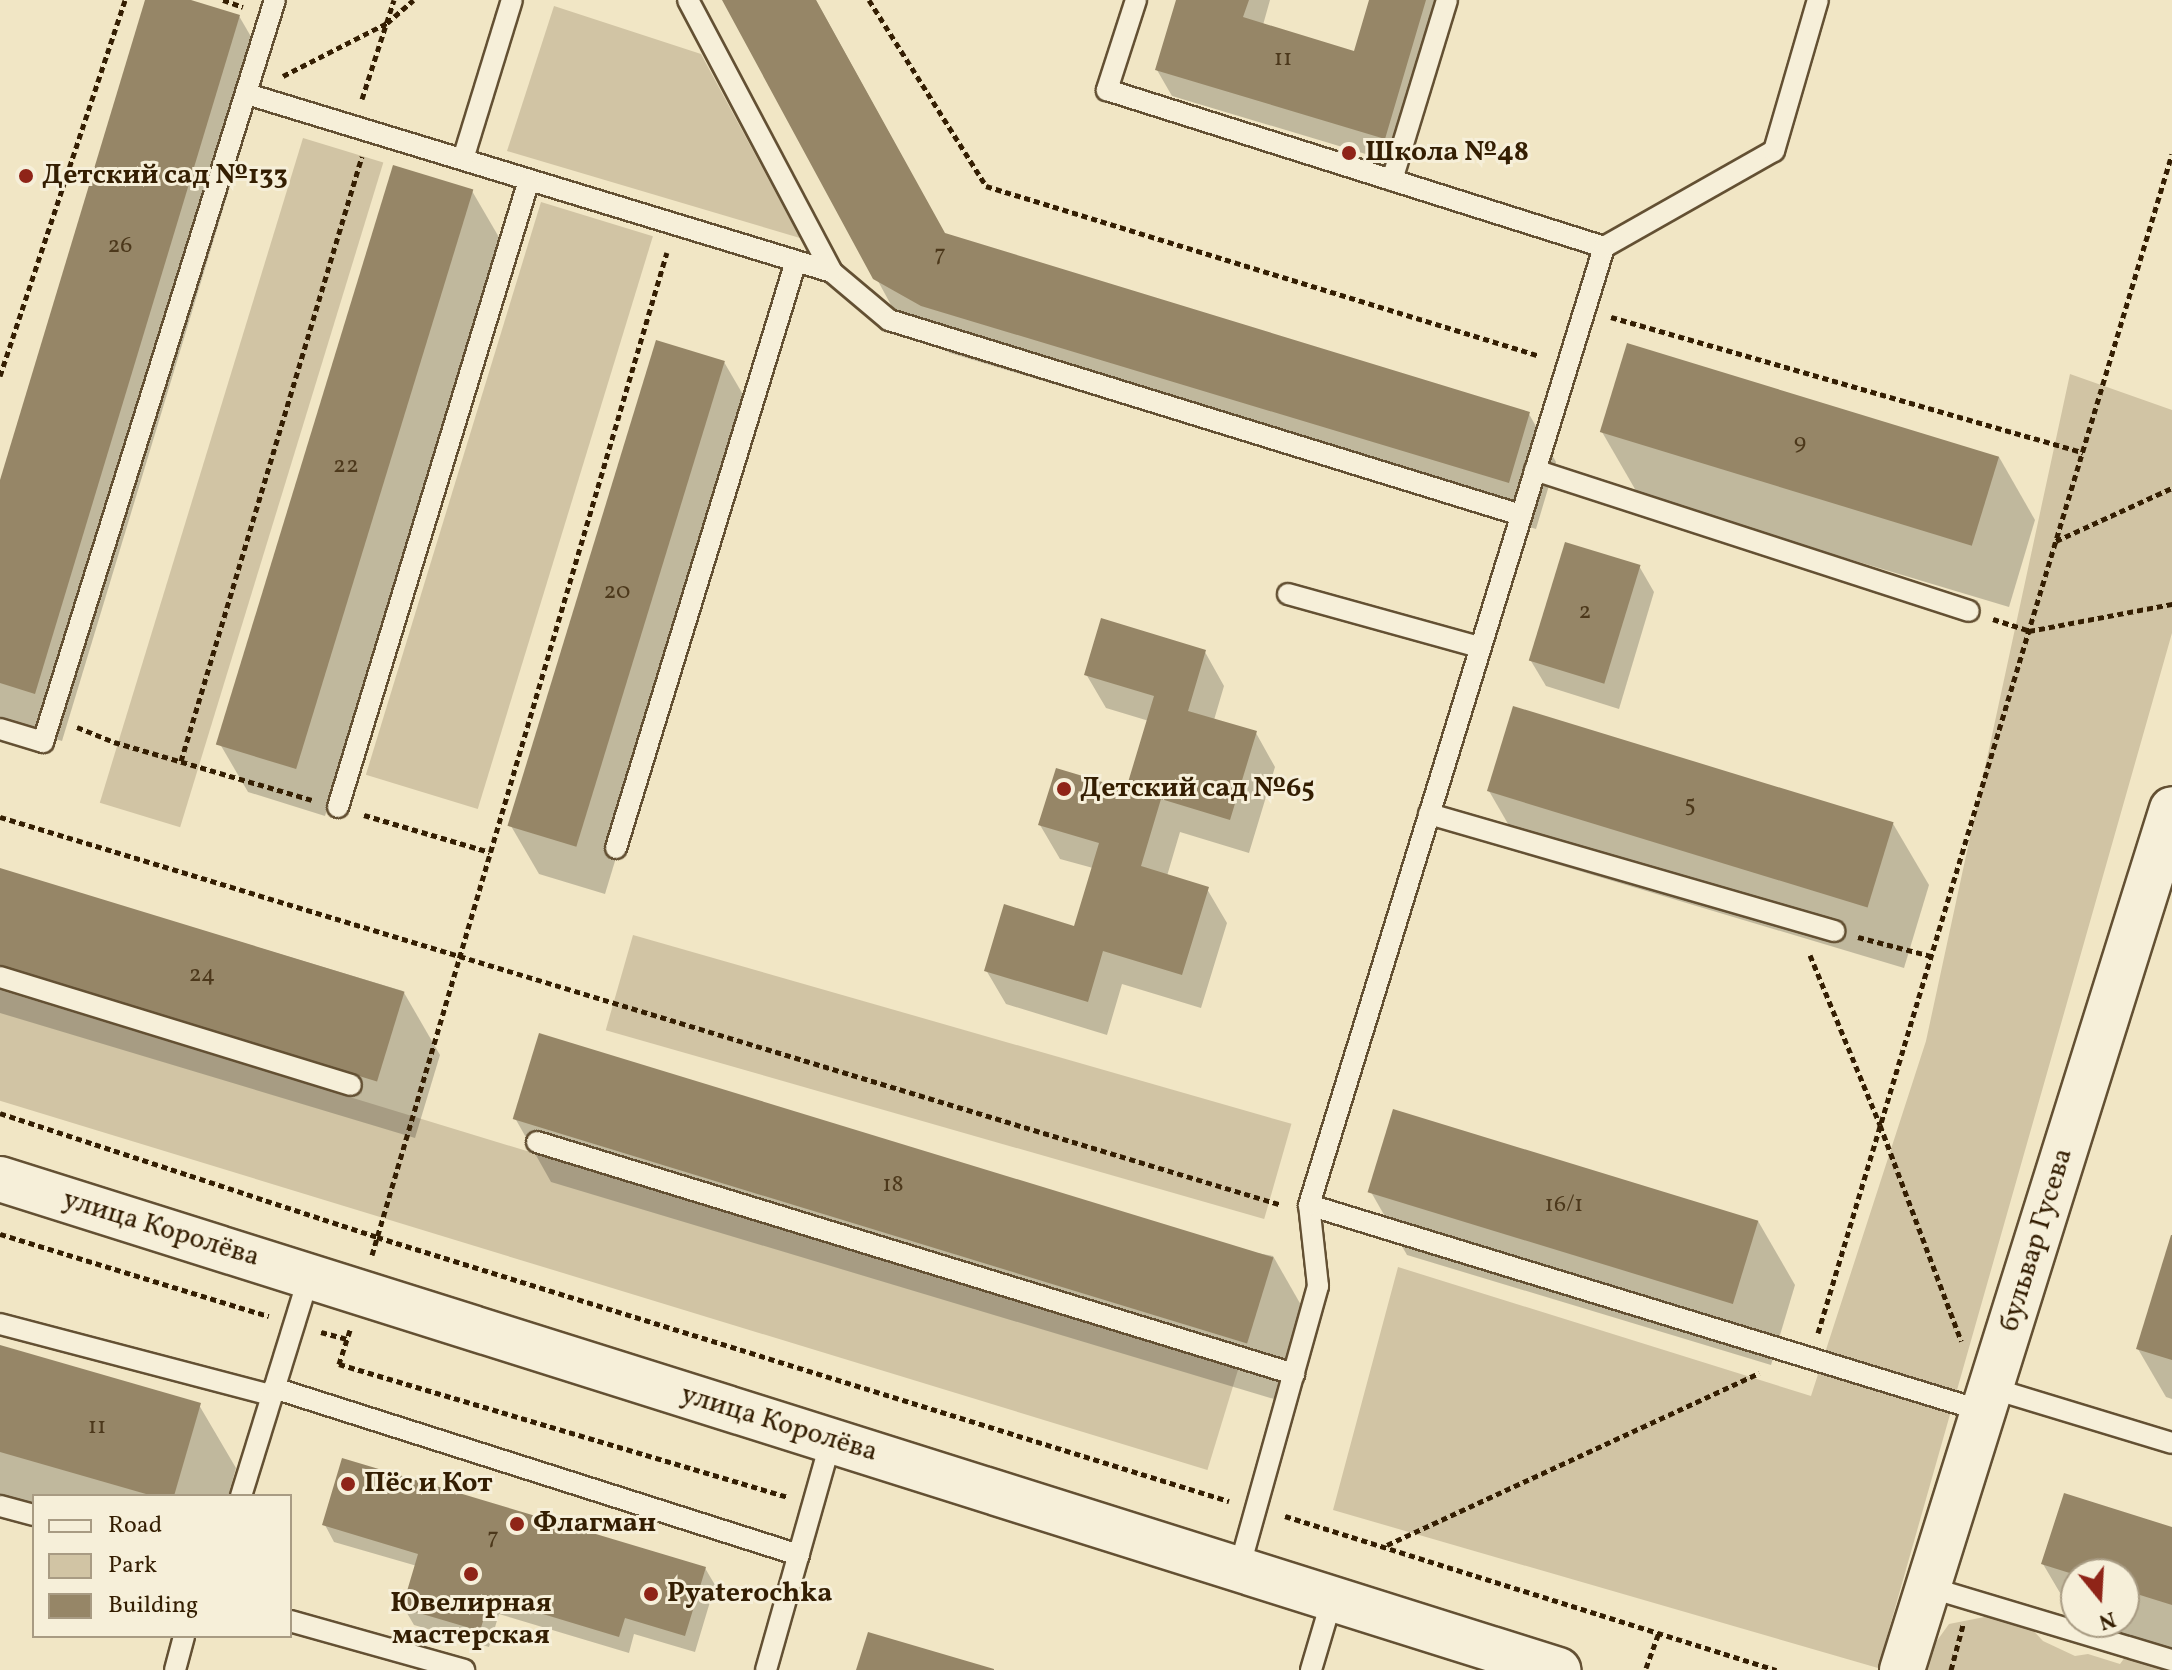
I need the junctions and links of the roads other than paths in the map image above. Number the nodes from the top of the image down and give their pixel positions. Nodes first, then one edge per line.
1 (275, 0) edge
2 (512, 0) edge
3 (688, 0) edge
4 (1136, 0) edge
5 (1447, 0) edge
6 (1818, 0) edge
7 (247, 94) junction
8 (463, 159) junction
9 (529, 180) junction
10 (1392, 180) junction
11 (1604, 247) junction
12 (796, 261) junction
13 (832, 272) junction
14 (1535, 470) junction
15 (1521, 515) junction
16 (1288, 594) dead end
17 (1969, 611) road end
18 (1479, 647) junction
19 (0, 729) edge
20 (338, 807) road end
21 (2172, 809) edge
22 (1429, 814) junction
23 (616, 848) dead end
24 (1834, 931) road end
25 (0, 977) edge
26 (351, 1085) dead end
27 (537, 1142) dead end
28 (0, 1179) edge
29 (1310, 1209) junction
30 (309, 1276) junction
31 (0, 1324) edge
32 (1294, 1374) junction
33 (272, 1391) junction
34 (1987, 1399) junction
35 (831, 1440) junction
36 (2172, 1443) edge
37 (242, 1494) edge
38 (0, 1506) edge
39 (32, 1514) edge
40 (799, 1555) junction
41 (1239, 1569) junction
42 (1928, 1587) junction
43 (1332, 1599) junction
44 (292, 1622) edge
45 (183, 1638) edge
46 (2172, 1660) edge
47 (175, 1670) edge
48 (464, 1670) edge
49 (766, 1670) edge
50 (1311, 1670) edge
51 (1558, 1670) edge
52 (1902, 1670) edge

1 - 7 lane
2 - 8 lane
3 - 13 lane
4 - 10 lane
5 - 10 lane
6 - 11 lane
7 - 8 lane
7 - 19 lane
8 - 9 lane
9 - 12 lane
9 - 20 lane
10 - 11 lane
11 - 14 lane
12 - 13 lane
12 - 23 lane
13 - 15 lane
14 - 15 lane
14 - 17 lane
15 - 18 lane
16 - 18 lane
18 - 22 lane
21 - 34 main road, бульвар Гусева
22 - 24 lane
22 - 29 lane
25 - 26 lane
27 - 32 lane
28 - 30 main road, улица Королёва
29 - 32 lane
29 - 34 lane
30 - 33 lane
30 - 35 main road, улица Королёва
31 - 33 lane
32 - 41 lane
33 - 37 lane
33 - 40 lane
34 - 36 lane
34 - 42 main road, бульвар Гусева
35 - 40 lane
35 - 41 main road, улица Королёва
38 - 39 lane
40 - 49 lane
41 - 43 main road, улица Королёва
42 - 46 lane
42 - 52 main road, бульвар Гусева
43 - 50 lane
43 - 51 main road, улица Королёва
44 - 48 lane
45 - 47 lane

